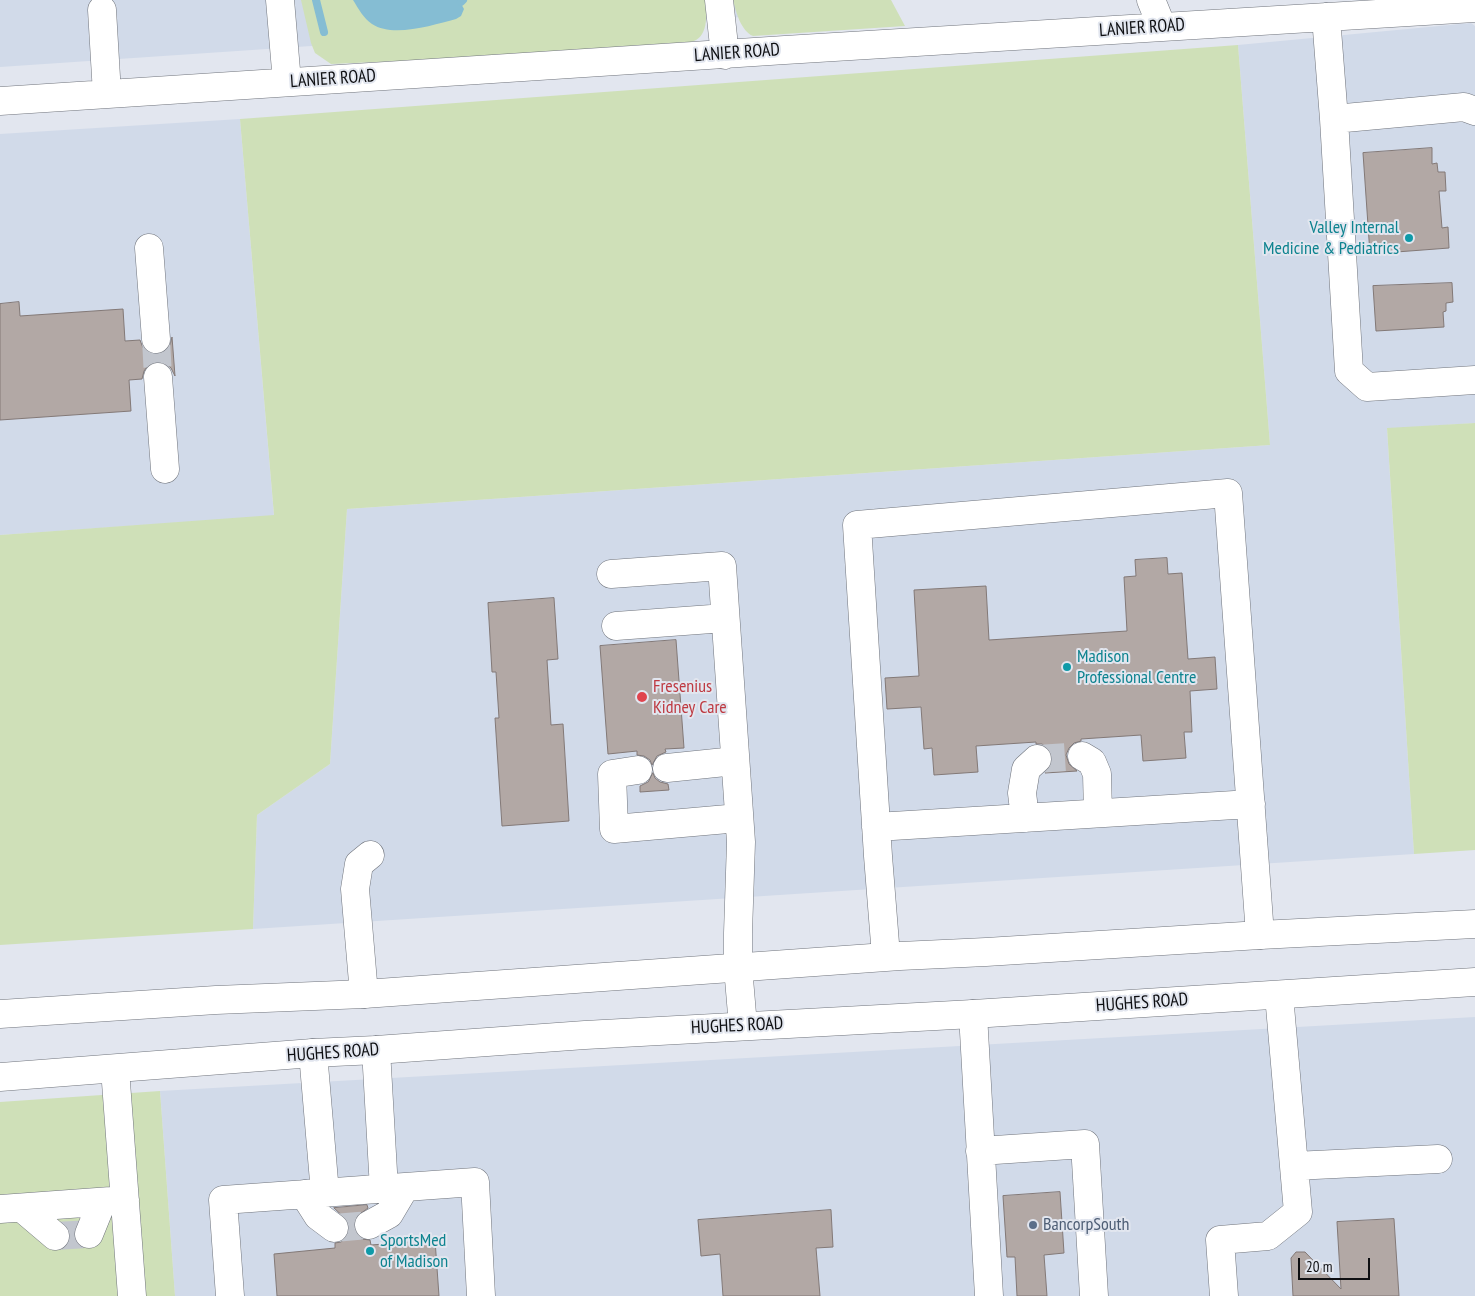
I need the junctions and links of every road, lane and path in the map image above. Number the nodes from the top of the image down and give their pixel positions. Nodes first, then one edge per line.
1 (280, 0) edge
2 (719, 0) edge
3 (1151, 0) edge
4 (1475, 8) edge
5 (102, 10) dead end
6 (1326, 17) junction
7 (1162, 27) junction
8 (725, 55) junction
9 (287, 82) junction
10 (107, 94) junction
11 (0, 101) edge
12 (1475, 111) edge
13 (1334, 119) junction
14 (149, 248) dead end
15 (156, 338) tunnel mouth
16 (158, 377) tunnel mouth
17 (1475, 380) edge
18 (165, 469) dead end
19 (611, 574) dead end
20 (725, 618) junction
21 (616, 626) dead end
22 (1082, 756) dead end
23 (1037, 759) dead end
24 (735, 761) junction
25 (667, 768) dead end
26 (638, 770) dead end
27 (1251, 804) junction
28 (1098, 813) junction
29 (739, 818) junction
30 (1026, 818) junction
31 (876, 826) junction
32 (370, 854) dead end
33 (1475, 924) edge
34 (1260, 935) junction
35 (886, 956) junction
36 (738, 967) junction
37 (1475, 982) edge
38 (364, 994) junction
39 (1279, 995) junction
40 (0, 1014) edge
41 (973, 1014) junction
42 (743, 1026) junction
43 (376, 1050) junction
44 (313, 1053) junction
45 (115, 1068) junction
46 (0, 1077) edge
47 (980, 1150) junction
48 (1438, 1158) dead end
49 (1294, 1166) junction
50 (395, 1188) junction
51 (314, 1194) junction
52 (114, 1201) junction
53 (11, 1209) edge
54 (369, 1225) tunnel mouth
55 (334, 1228) dead end
56 (88, 1234) dead end
57 (55, 1236) tunnel mouth
58 (132, 1296) edge
59 (230, 1296) edge
60 (481, 1296) edge
61 (990, 1296) edge
62 (1094, 1296) edge
63 (1224, 1296) edge

1 - 9 main road
2 - 8 main road
3 - 7 main road
4 - 6 main road, LANIER ROAD
5 - 10 main road
6 - 7 main road, LANIER ROAD
6 - 13 main road
7 - 8 main road, LANIER ROAD
8 - 9 main road, LANIER ROAD
9 - 10 main road, LANIER ROAD
10 - 11 main road, LANIER ROAD
12 - 13 main road
13 - 17 main road
14 - 15 main road
16 - 18 main road
19 - 20 main road
20 - 21 main road
20 - 24 main road
22 - 28 main road
23 - 30 main road
24 - 25 main road
24 - 29 main road
26 - 29 main road
27 - 28 main road
27 - 31 main road
27 - 34 main road
28 - 30 main road
29 - 36 main road
30 - 31 main road
31 - 35 main road
32 - 38 main road
33 - 34 main road
34 - 35 main road
35 - 36 main road
36 - 38 main road
36 - 42 main road
37 - 39 main road, HUGHES ROAD
38 - 40 main road
39 - 41 main road, HUGHES ROAD
39 - 49 main road
41 - 42 main road, HUGHES ROAD
41 - 47 main road
42 - 43 main road, HUGHES ROAD
43 - 44 main road, HUGHES ROAD
43 - 50 main road
44 - 45 main road, HUGHES ROAD
44 - 51 main road
45 - 46 main road, HUGHES ROAD
45 - 52 main road
47 - 61 main road
47 - 62 main road
48 - 49 main road
49 - 63 main road
50 - 51 main road
50 - 54 main road
50 - 60 main road
51 - 55 main road
51 - 59 main road
52 - 53 main road
52 - 56 main road
52 - 58 main road
53 - 57 main road

